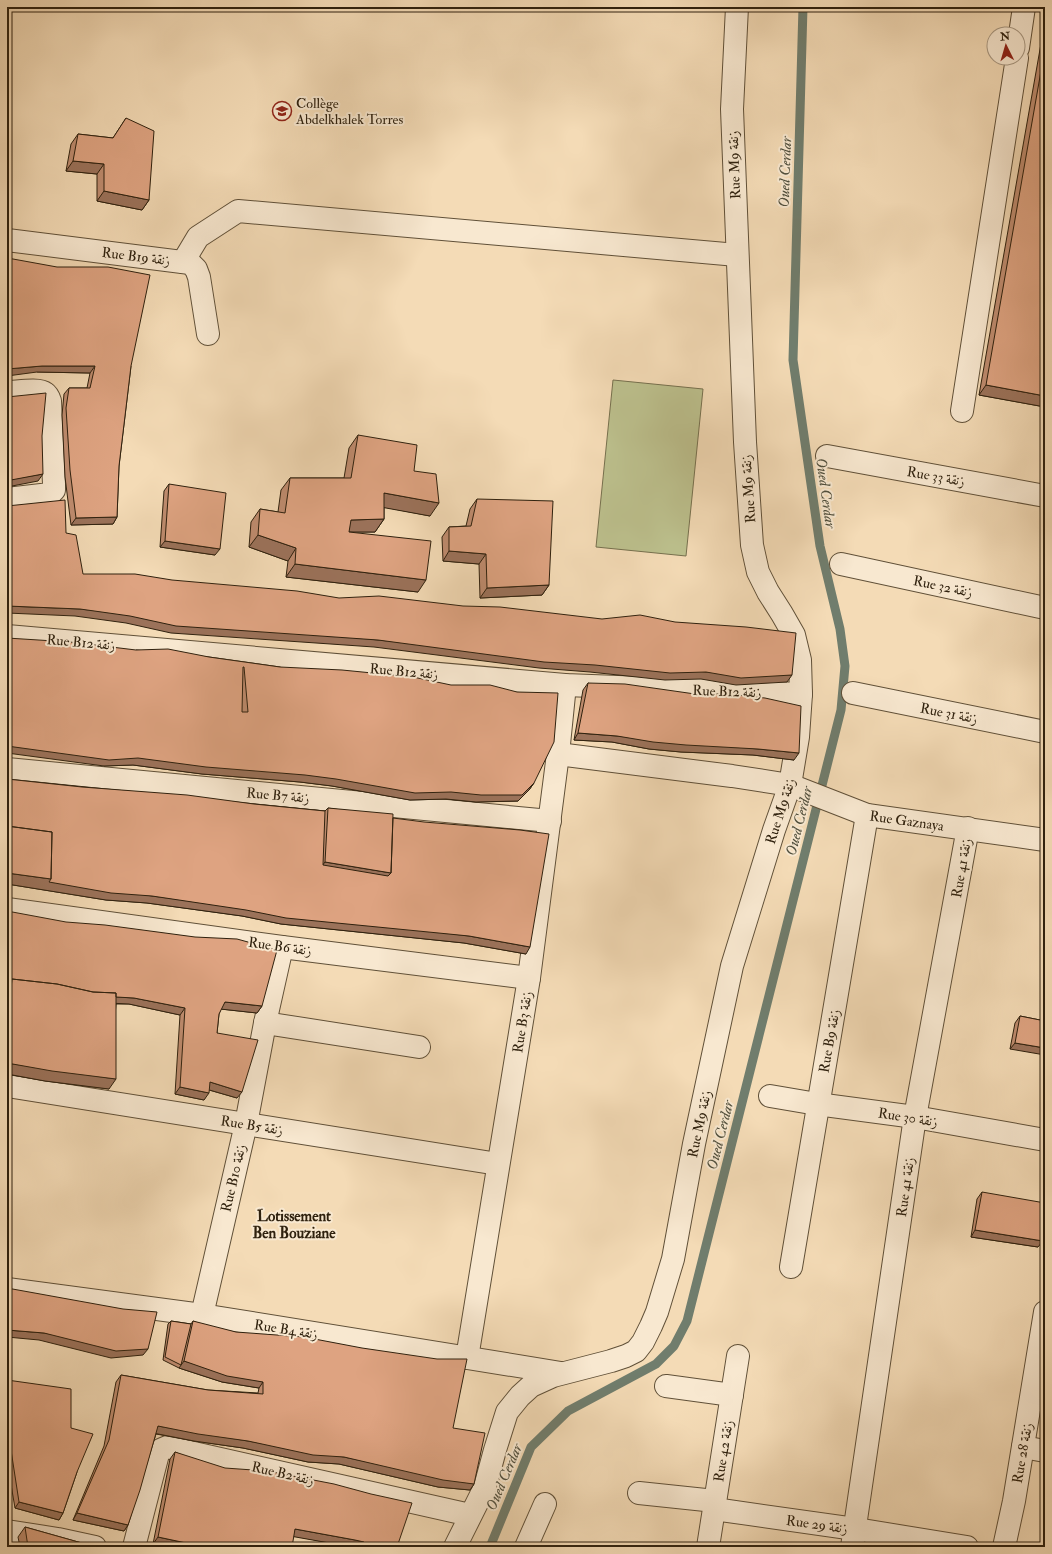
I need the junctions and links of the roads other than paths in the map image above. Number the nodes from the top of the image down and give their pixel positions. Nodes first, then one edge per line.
1 (737, 7) edge
2 (1024, 7) edge
3 (1021, 26) edge
4 (1015, 66) edge
5 (7, 240) edge
6 (737, 255) junction
7 (183, 262) junction
8 (208, 334) dead end
9 (7, 392) edge
10 (962, 411) dead end
11 (827, 456) dead end
12 (1045, 496) edge
13 (7, 500) edge
14 (841, 564) dead end
15 (1045, 608) edge
16 (7, 636) edge
17 (565, 685) junction
18 (801, 694) junction
19 (854, 694) dead end
20 (1045, 732) edge
21 (558, 754) junction
22 (7, 769) edge
23 (794, 786) junction
24 (867, 815) junction
25 (550, 821) junction
26 (968, 828) junction
27 (1045, 840) edge
28 (7, 909) edge
29 (282, 947) junction
30 (529, 978) junction
31 (265, 1023) junction
32 (420, 1047) dead end
33 (7, 1086) edge
34 (770, 1096) dead end
35 (817, 1104) junction
36 (915, 1117) junction
37 (246, 1124) junction
38 (1045, 1140) edge
39 (498, 1164) junction
40 (791, 1267) dead end
41 (7, 1289) edge
42 (1045, 1312) edge
43 (202, 1315) junction
44 (738, 1356) dead end
45 (467, 1358) junction
46 (564, 1373) junction
47 (666, 1386) dead end
48 (732, 1395) junction
49 (1023, 1447) junction
50 (1045, 1451) edge
51 (639, 1493) dead end
52 (545, 1504) dead end
53 (715, 1505) junction
54 (470, 1515) junction
55 (7, 1531) edge
56 (854, 1538) edge
57 (96, 1547) edge
58 (134, 1547) edge
59 (455, 1547) edge
60 (526, 1547) edge
61 (708, 1547) edge
62 (967, 1547) edge
63 (1004, 1547) edge

1 - 6 street, Rue M9 زنقة
2 - 3 street
4 - 10 street
5 - 7 street, Rue B19 زنقة
6 - 7 street
6 - 18 street, Rue M9 زنقة
7 - 8 street, Rue B19 زنقة
9 - 13 street
11 - 12 street, Rue 33 زنقة
14 - 15 street, Rue 32 زنقة
16 - 17 street, Rue B12 زنقة
17 - 18 street, Rue B12 زنقة
17 - 21 street, Rue B3 زنقة
18 - 23 street, Rue M9 زنقة
19 - 20 street, Rue 31 زنقة
21 - 23 street, Rue Gaznaya
21 - 25 street, Rue B3 زنقة
22 - 25 street, Rue B7 زنقة
23 - 24 street, Rue Gaznaya
23 - 46 street, Rue M9 زنقة
24 - 26 street, Rue Gaznaya
24 - 35 street, Rue B9 زنقة
25 - 30 street, Rue B3 زنقة
26 - 27 street, Rue Gaznaya
26 - 36 street, Rue 41 زنقة
28 - 29 street, Rue B6 زنقة
29 - 30 street, Rue B6 زنقة
29 - 31 street, Rue B10 زنقة
30 - 39 street, Rue B3 زنقة
31 - 32 street
31 - 37 street, Rue B10 زنقة
33 - 37 street, Rue B5 زنقة
34 - 35 street, Rue 30 زنقة
35 - 36 street, Rue 30 زنقة
35 - 40 street, Rue B9 زنقة
36 - 38 street, Rue 30 زنقة
36 - 56 street, Rue 41 زنقة
37 - 39 street, Rue B5 زنقة
37 - 43 street, Rue B10 زنقة
39 - 45 street, Rue B3 زنقة
41 - 43 street, Rue B4 زنقة
42 - 49 street, Rue 28 زنقة
43 - 45 street, Rue B4 زنقة
44 - 48 street, Rue 42 زنقة
45 - 46 street, Rue B4 زنقة
46 - 54 street, Rue M9 زنقة
47 - 48 street
48 - 53 street, Rue 42 زنقة
49 - 50 street
49 - 63 street, Rue 28 زنقة
51 - 53 street, Rue 29 زنقة
52 - 60 street
53 - 56 street, Rue 29 زنقة
53 - 61 street, Rue 42 زنقة
54 - 58 street, Rue B2 زنقة
54 - 59 street
55 - 57 street
56 - 62 street, Rue 29 زنقة

